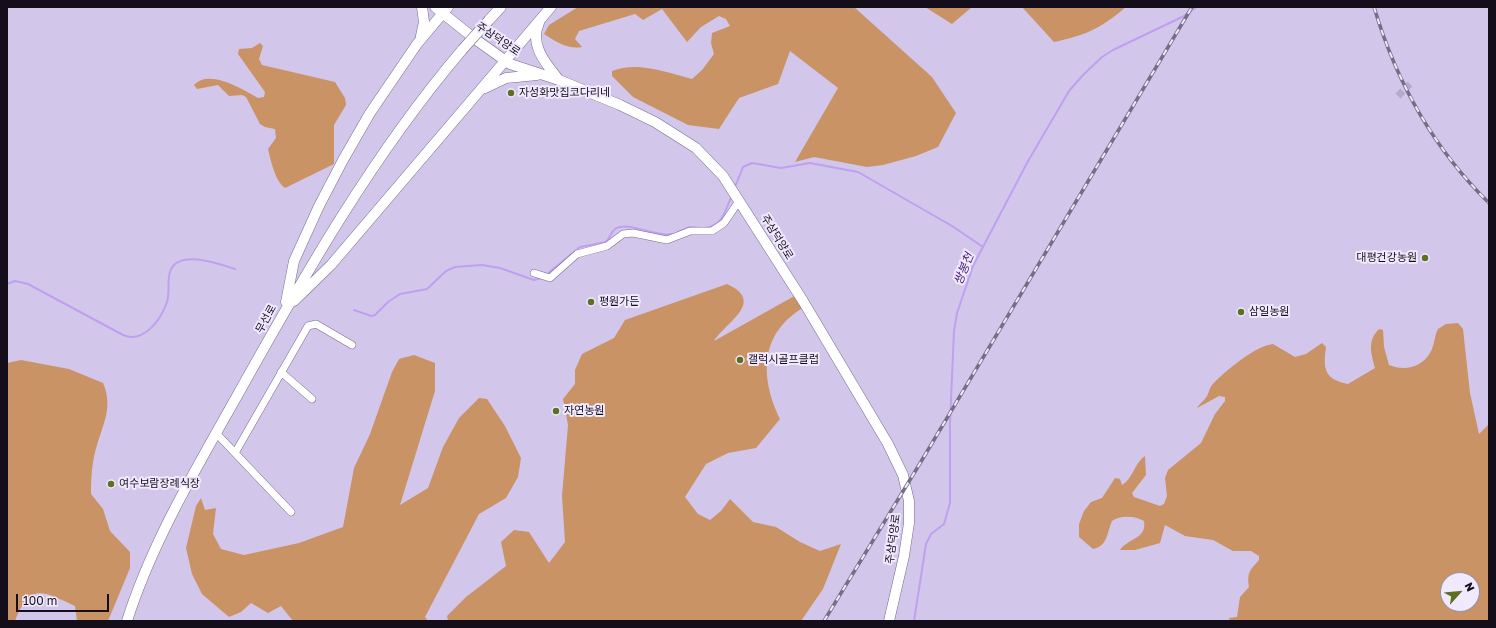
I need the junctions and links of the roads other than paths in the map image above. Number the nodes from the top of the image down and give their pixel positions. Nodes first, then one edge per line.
1 (422, 7) edge
2 (501, 7) edge
3 (551, 7) edge
4 (442, 9) edge
5 (540, 20) junction
6 (417, 44) junction
7 (506, 61) junction
8 (542, 75) junction
9 (559, 80) junction
10 (478, 92) junction
11 (739, 199) junction
12 (534, 273) dead end
13 (284, 311) junction
14 (352, 345) dead end
15 (281, 372) junction
16 (312, 399) dead end
17 (216, 433) junction
18 (235, 453) junction
19 (291, 512) dead end
20 (127, 621) edge
21 (889, 621) edge

1 - 6 street
2 - 13 street, 무선로, bridge
3 - 5 street
4 - 6 street
4 - 7 street, 주삼덕양로
5 - 7 street
5 - 9 street
6 - 13 street
7 - 8 street, 주삼덕양로
7 - 10 street
8 - 9 street, 주삼덕양로
8 - 10 street
9 - 11 street, 주삼덕양로
10 - 13 street
11 - 12 street
11 - 21 street, 주삼덕양로
13 - 17 street, 무선로
14 - 15 street
15 - 16 street
15 - 18 street
17 - 18 street
17 - 20 street, 무선로
18 - 19 street

